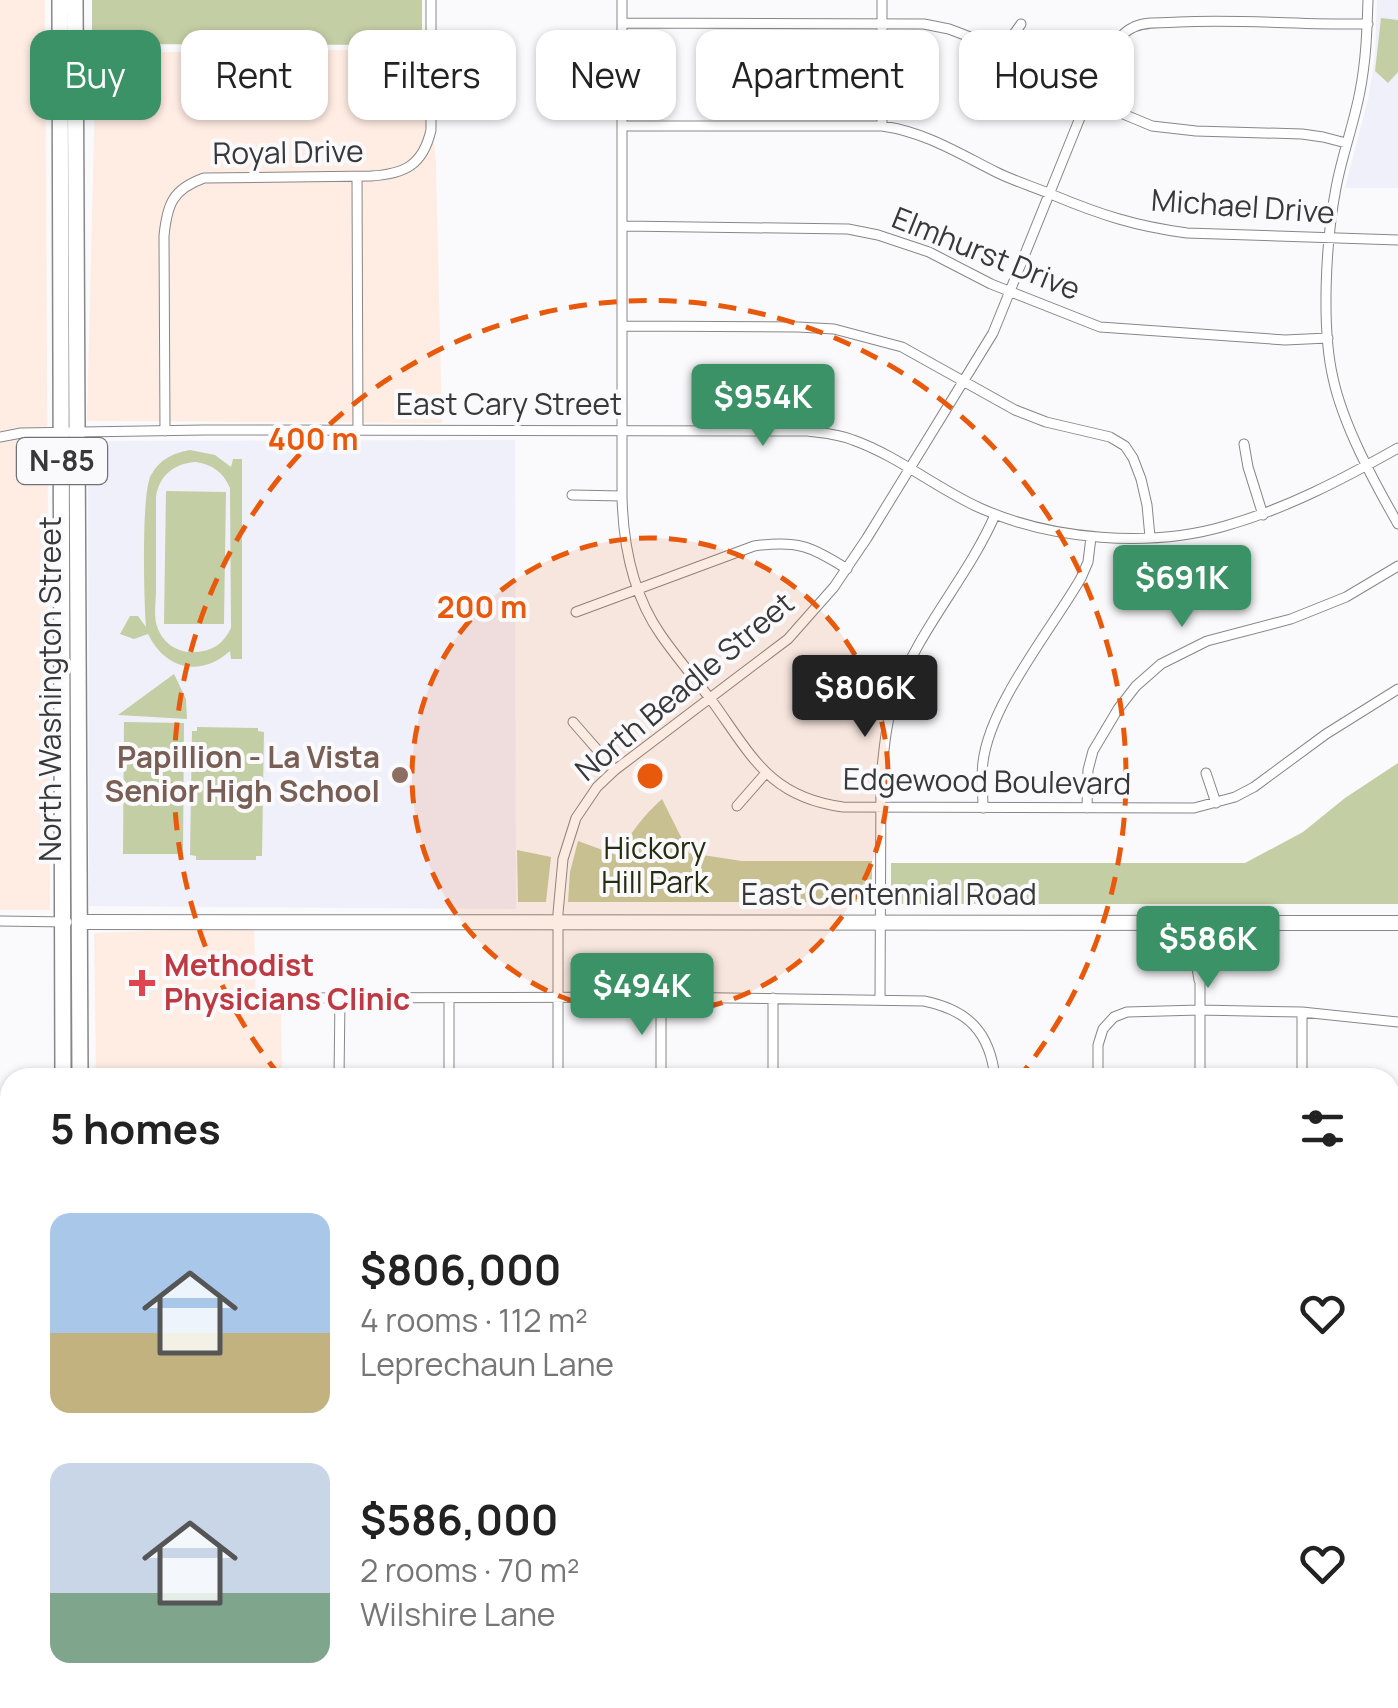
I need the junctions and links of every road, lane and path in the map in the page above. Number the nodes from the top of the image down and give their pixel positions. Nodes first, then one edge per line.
1 (60, 0) edge
2 (74, 0) edge
3 (431, 0) edge
4 (622, 0) edge
5 (882, 0) edge
6 (1368, 0) edge
7 (622, 23) junction
8 (882, 23) junction
9 (1021, 24) dead end
10 (1368, 24) junction
11 (1017, 30) edge
12 (1130, 30) edge
13 (959, 33) edge
14 (1134, 119) edge
15 (1079, 120) edge
16 (624, 126) junction
17 (882, 126) junction
18 (1346, 143) junction
19 (357, 177) junction
20 (1049, 194) junction
21 (623, 226) junction
22 (1329, 239) junction
23 (1398, 240) edge
24 (1010, 291) junction
25 (623, 326) junction
26 (1328, 338) junction
27 (963, 381) junction
28 (622, 429) junction
29 (165, 430) junction
30 (358, 430) junction
31 (70, 433) junction
32 (0, 437) edge
33 (1244, 444) dead end
34 (1398, 448) edge
35 (1368, 465) junction
36 (909, 468) junction
37 (572, 496) dead end
38 (622, 496) junction
39 (1262, 514) junction
40 (995, 515) junction
41 (1398, 524) edge
42 (1091, 537) junction
43 (1150, 537) junction
44 (1398, 566) edge
45 (846, 569) junction
46 (639, 589) junction
47 (576, 612) dead end
48 (1398, 689) edge
49 (709, 698) junction
50 (870, 708) dead end
51 (890, 713) junction
52 (573, 722) dead end
53 (615, 770) junction
54 (765, 774) junction
55 (1206, 774) dead end
56 (1216, 802) junction
57 (737, 806) dead end
58 (881, 808) junction
59 (984, 808) junction
60 (1087, 808) junction
61 (0, 921) edge
62 (72, 922) junction
63 (880, 922) junction
64 (558, 923) junction
65 (1200, 923) junction
66 (1398, 923) edge
67 (265, 998) dead end
68 (340, 998) junction
69 (449, 998) junction
70 (558, 998) junction
71 (661, 998) junction
72 (773, 998) junction
73 (880, 1000) junction
74 (1200, 1010) junction
75 (1302, 1012) junction
76 (1398, 1022) edge
77 (65, 1068) edge
78 (79, 1068) edge
79 (340, 1068) edge
80 (448, 1068) edge
81 (558, 1068) edge
82 (661, 1068) edge
83 (773, 1068) edge
84 (993, 1068) edge
85 (1098, 1068) edge
86 (1200, 1068) edge
87 (1302, 1068) edge

1 - 31 main road, North Washington Street / N-85
2 - 31 main road, North Washington Street / N-85
3 - 19 street, Royal Drive
4 - 7 street, Edgewood Boulevard
5 - 8 street
6 - 10 street
7 - 8 street
7 - 16 street, Edgewood Boulevard
8 - 13 street
8 - 17 street
9 - 11 street
10 - 12 street, North Beadle Street
10 - 18 street
14 - 18 street
15 - 20 street, North Beadle Street
16 - 17 street, Michael Drive
16 - 21 street, Edgewood Boulevard
17 - 20 street, Michael Drive
18 - 22 street
19 - 29 street, Royal Drive
19 - 30 street
20 - 22 street, Michael Drive
20 - 24 street, North Beadle Street
21 - 24 street, Elmhurst Drive
21 - 25 street, Edgewood Boulevard
22 - 23 street, Michael Drive
22 - 26 street
24 - 26 street, Elmhurst Drive
24 - 27 street, North Beadle Street
25 - 27 street
25 - 28 street, Edgewood Boulevard
26 - 35 street
27 - 36 street, North Beadle Street
27 - 43 street
28 - 30 street, East Cary Street
28 - 36 street, East Cary Street
28 - 38 street, Edgewood Boulevard
29 - 30 street, East Cary Street
29 - 31 street, East Cary Street
31 - 32 street, East Cary Street
31 - 62 main road, North Washington Street / N-85
33 - 39 street
34 - 35 street, East Cary Street
35 - 39 street, East Cary Street
35 - 41 street
36 - 40 street, East Cary Street
36 - 45 street, North Beadle Street
37 - 38 street
38 - 46 street, Edgewood Boulevard
39 - 43 street, East Cary Street
40 - 42 street, East Cary Street
40 - 51 street
42 - 43 street, East Cary Street
42 - 59 street
44 - 60 street
45 - 46 street
45 - 49 street, North Beadle Street
46 - 47 street
46 - 49 street, Edgewood Boulevard
48 - 56 street, Edgewood Boulevard
49 - 53 street, North Beadle Street
49 - 54 street, Edgewood Boulevard
50 - 51 street
51 - 58 street
52 - 53 street
53 - 64 street, North Beadle Street
54 - 57 street
54 - 58 street, Edgewood Boulevard
55 - 56 street
56 - 60 street, Edgewood Boulevard
58 - 59 street, Edgewood Boulevard
58 - 63 street
59 - 60 street, Edgewood Boulevard
61 - 62 street
62 - 64 street, East Centennial Road
62 - 77 main road, North Washington Street / N-85
62 - 78 main road, North Washington Street / N-85
63 - 64 street, East Centennial Road
63 - 65 street, East Centennial Road
63 - 73 street
64 - 70 street, North Beadle Street
65 - 66 street, East Centennial Road
65 - 74 street
67 - 68 street
68 - 69 street
68 - 79 street
69 - 70 street
69 - 80 street
70 - 71 street
70 - 81 street, North Beadle Street
71 - 72 street
71 - 82 street
72 - 73 street
72 - 83 street
73 - 84 street
74 - 75 street
74 - 85 street
74 - 86 street
75 - 76 street
75 - 87 street

